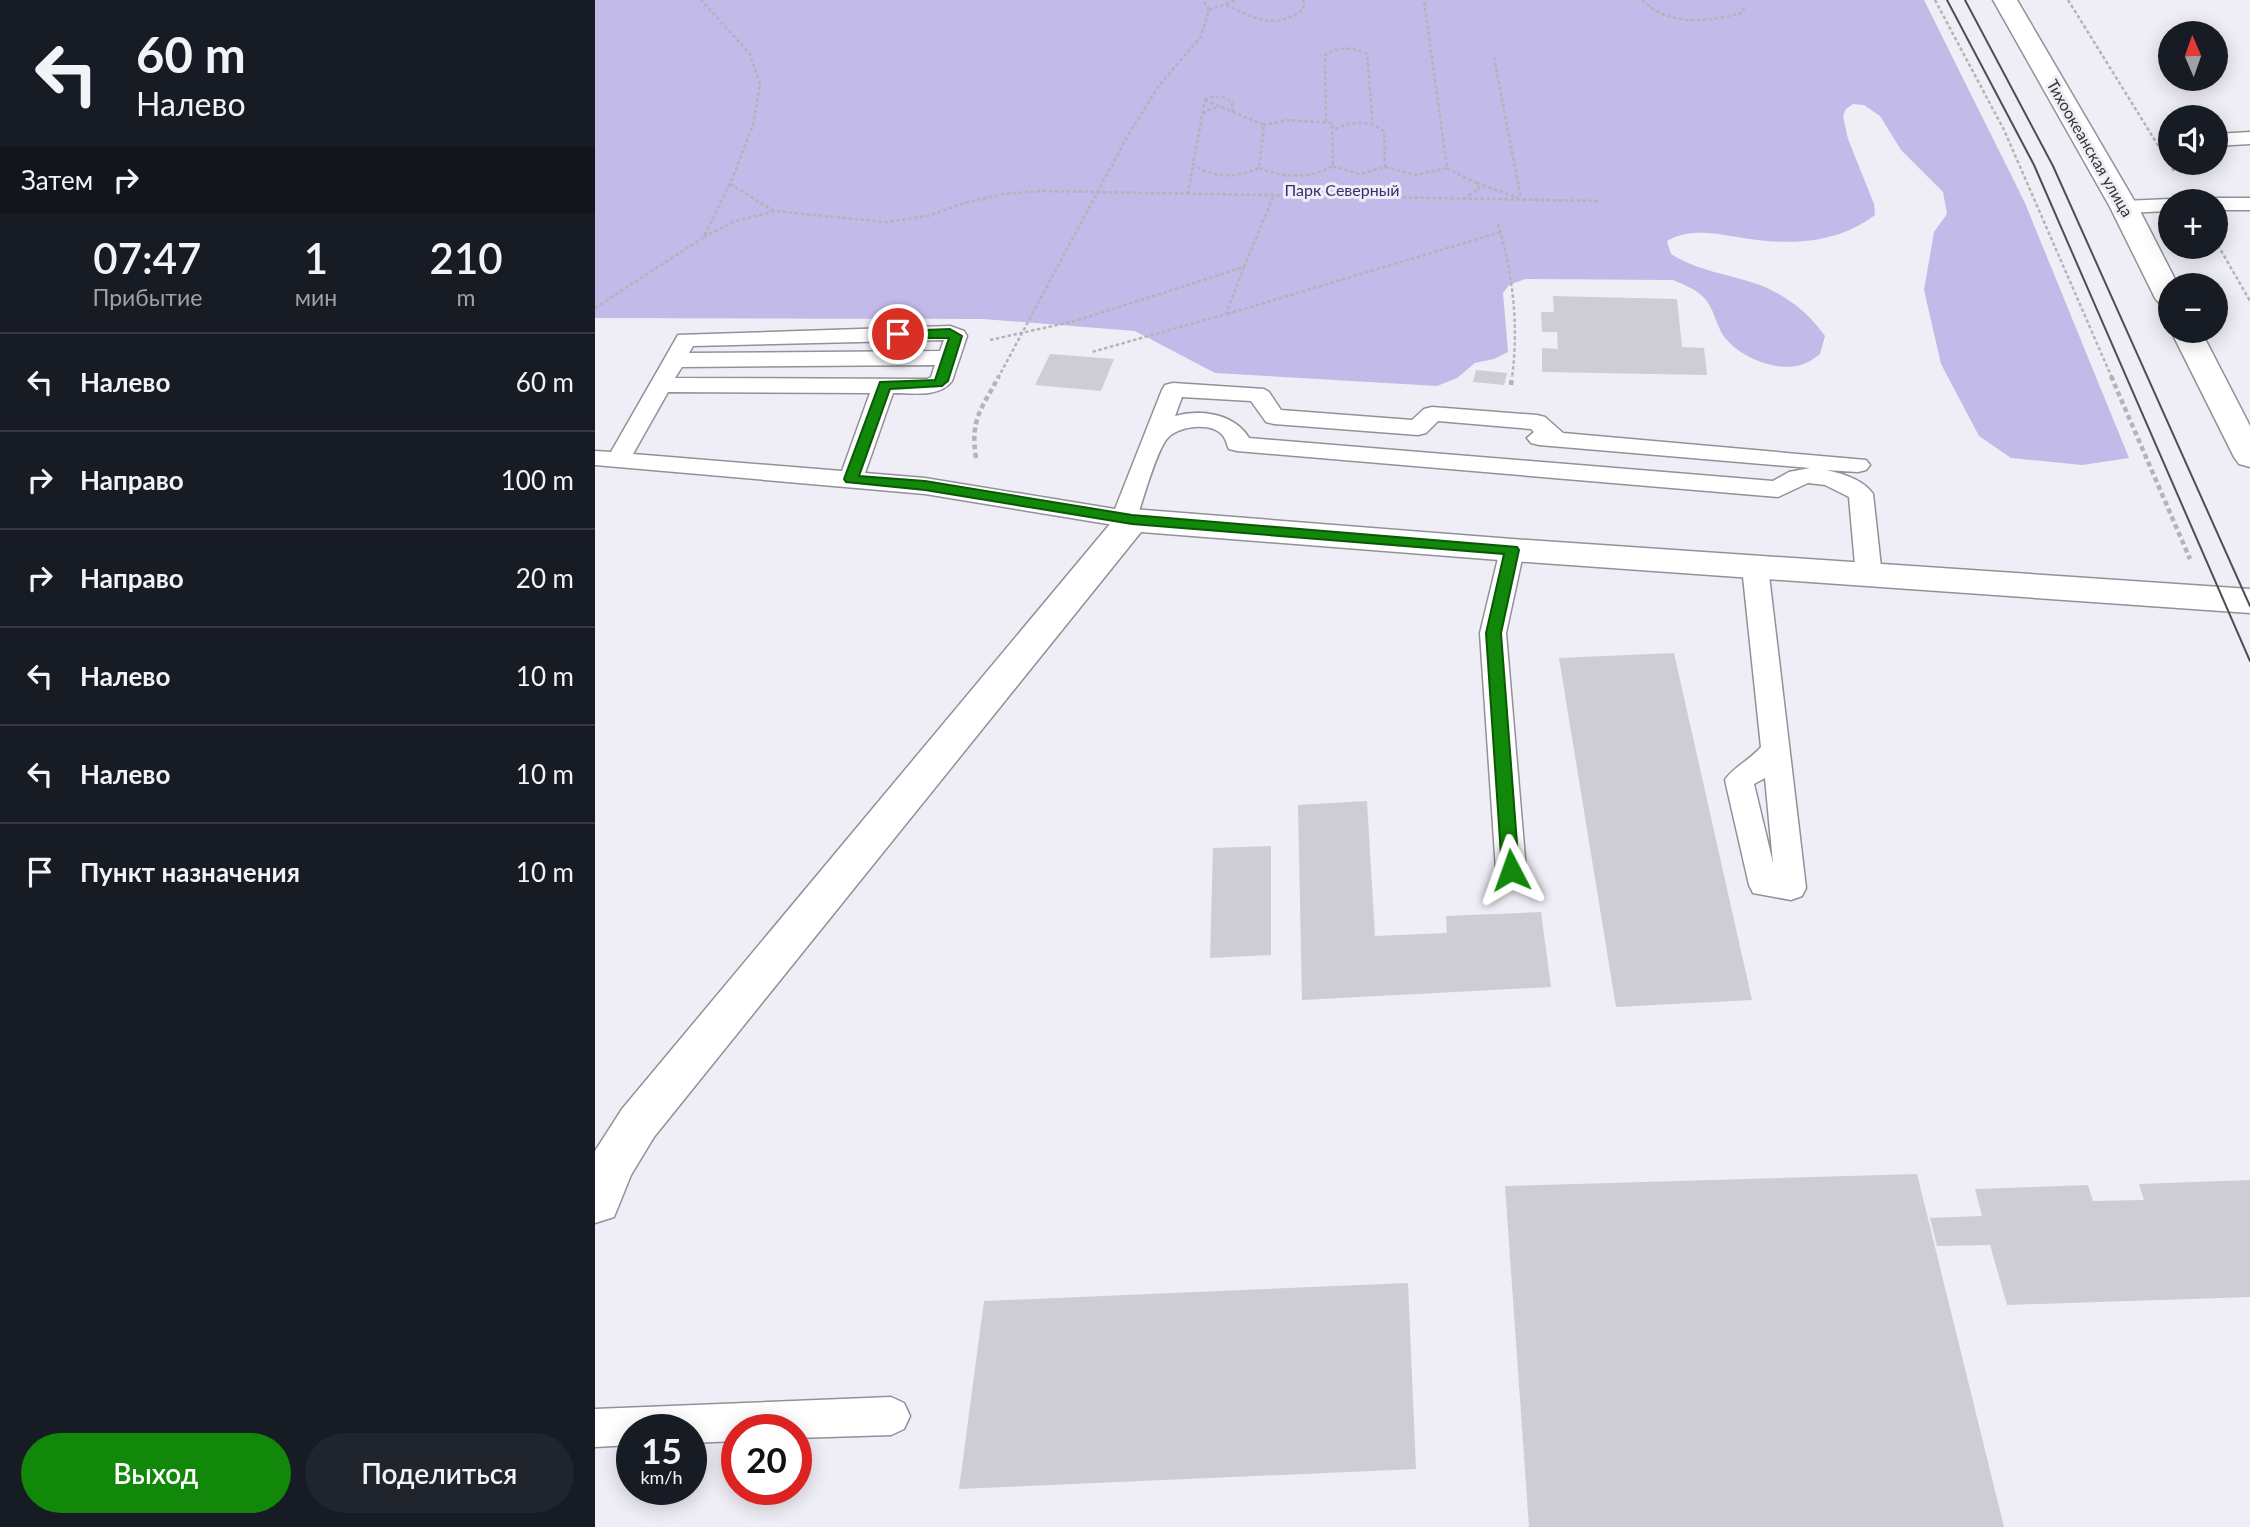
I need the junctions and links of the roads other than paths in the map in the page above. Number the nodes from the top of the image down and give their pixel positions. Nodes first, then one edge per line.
1 (2005, 0) edge
2 (2250, 138) edge
3 (2228, 139) edge
4 (2228, 204) edge
5 (2250, 204) edge
6 (2158, 205) edge
7 (2124, 206) junction
8 (2158, 274) edge
9 (2192, 343) edge
10 (660, 385) junction
11 (884, 385) junction
12 (1163, 418) junction
13 (1418, 428) junction
14 (1556, 439) junction
15 (2250, 457) edge
16 (606, 459) edge
17 (1859, 471) junction
18 (851, 479) junction
19 (1128, 519) junction
20 (1512, 550) junction
21 (1755, 567) junction
22 (1869, 576) junction
23 (2250, 601) edge
24 (1776, 750) dead end
25 (1511, 870) dead end
26 (596, 1206) edge
27 (891, 1416) dead end
28 (595, 1427) edge

1 - 7 street, Тихоокеанская улица
2 - 3 lane
4 - 5 lane
6 - 7 lane
7 - 8 street, Тихоокеанская улица
9 - 15 street
10 - 11 lane
10 - 11 lane
10 - 16 lane
11 - 18 lane
12 - 13 lane
12 - 17 lane
12 - 19 lane
13 - 14 lane
13 - 14 lane
14 - 17 lane
16 - 18 lane
17 - 22 lane
18 - 19 lane
19 - 20 street
19 - 26 street
20 - 21 street
20 - 25 lane
21 - 22 street
21 - 24 lane
22 - 23 street
27 - 28 lane

